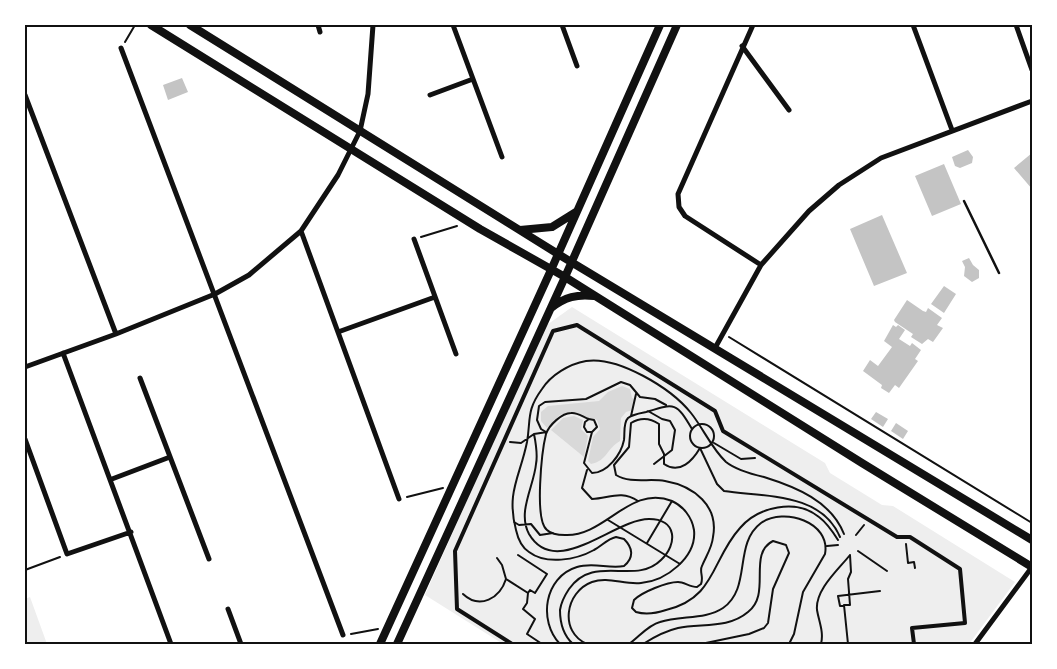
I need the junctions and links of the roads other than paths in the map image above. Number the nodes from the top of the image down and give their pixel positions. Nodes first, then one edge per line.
1 (151, 25) edge
2 (190, 25) edge
3 (318, 25) edge
4 (373, 25) edge
5 (453, 25) edge
6 (562, 25) edge
7 (660, 25) edge
8 (677, 25) edge
9 (753, 25) edge
10 (913, 25) edge
11 (1016, 25) edge
12 (320, 32) dead end
13 (742, 46) junction
14 (121, 48) road end
15 (577, 66) dead end
16 (1032, 70) edge
17 (473, 79) junction
18 (25, 95) edge
19 (430, 95) dead end
20 (1032, 101) edge
21 (789, 110) dead end
22 (952, 130) junction
23 (360, 131) junction
24 (353, 149) junction
25 (502, 157) dead end
26 (964, 201) dead end
27 (578, 211) junction
28 (519, 230) junction
29 (301, 231) junction
30 (414, 239) road end
31 (558, 254) junction
32 (572, 261) junction
33 (761, 265) junction
34 (551, 270) junction
35 (999, 273) dead end
36 (565, 277) junction
37 (215, 294) junction
38 (596, 296) junction
39 (435, 297) junction
40 (550, 310) junction
41 (338, 332) junction
42 (116, 334) junction
43 (715, 348) junction
44 (63, 353) junction
45 (456, 354) dead end
46 (25, 367) edge
47 (140, 378) dead end
48 (25, 439) edge
49 (170, 457) junction
50 (112, 479) junction
51 (399, 499) road end
52 (130, 532) junction
53 (1032, 540) edge
54 (209, 559) dead end
55 (1032, 567) edge
56 (228, 609) dead end
57 (343, 635) road end
58 (171, 644) edge
59 (241, 644) edge
60 (380, 644) edge
61 (397, 644) edge
62 (512, 644) edge
63 (914, 644) edge
64 (975, 644) edge

1 - 24 main road
2 - 23 main road
3 - 12 street
4 - 23 street
5 - 17 street
6 - 15 street
7 - 27 main road
8 - 32 main road
9 - 13 street
10 - 22 street
11 - 16 street
13 - 21 street
13 - 33 street
14 - 37 street
17 - 19 street
17 - 25 street
18 - 42 street
20 - 22 street
22 - 33 street
23 - 24 street
23 - 28 main road
24 - 29 street
24 - 34 main road
26 - 35 lane
27 - 28 main road
27 - 31 main road
28 - 31 main road
29 - 37 street
29 - 41 street
30 - 39 street
31 - 32 main road
31 - 34 main road
32 - 36 main road
32 - 43 main road
33 - 43 street
34 - 36 main road
34 - 60 main road
36 - 38 main road
36 - 40 main road
37 - 42 street
37 - 57 street
38 - 40 main road
38 - 55 main road
39 - 41 street
39 - 45 street
40 - 61 main road
41 - 51 street
42 - 44 street
43 - 53 main road
44 - 46 street
44 - 50 street
47 - 49 street
48 - 52 street
49 - 50 street
49 - 54 street
50 - 52 street
52 - 58 street
55 - 64 street
56 - 59 street
62 - 63 street

